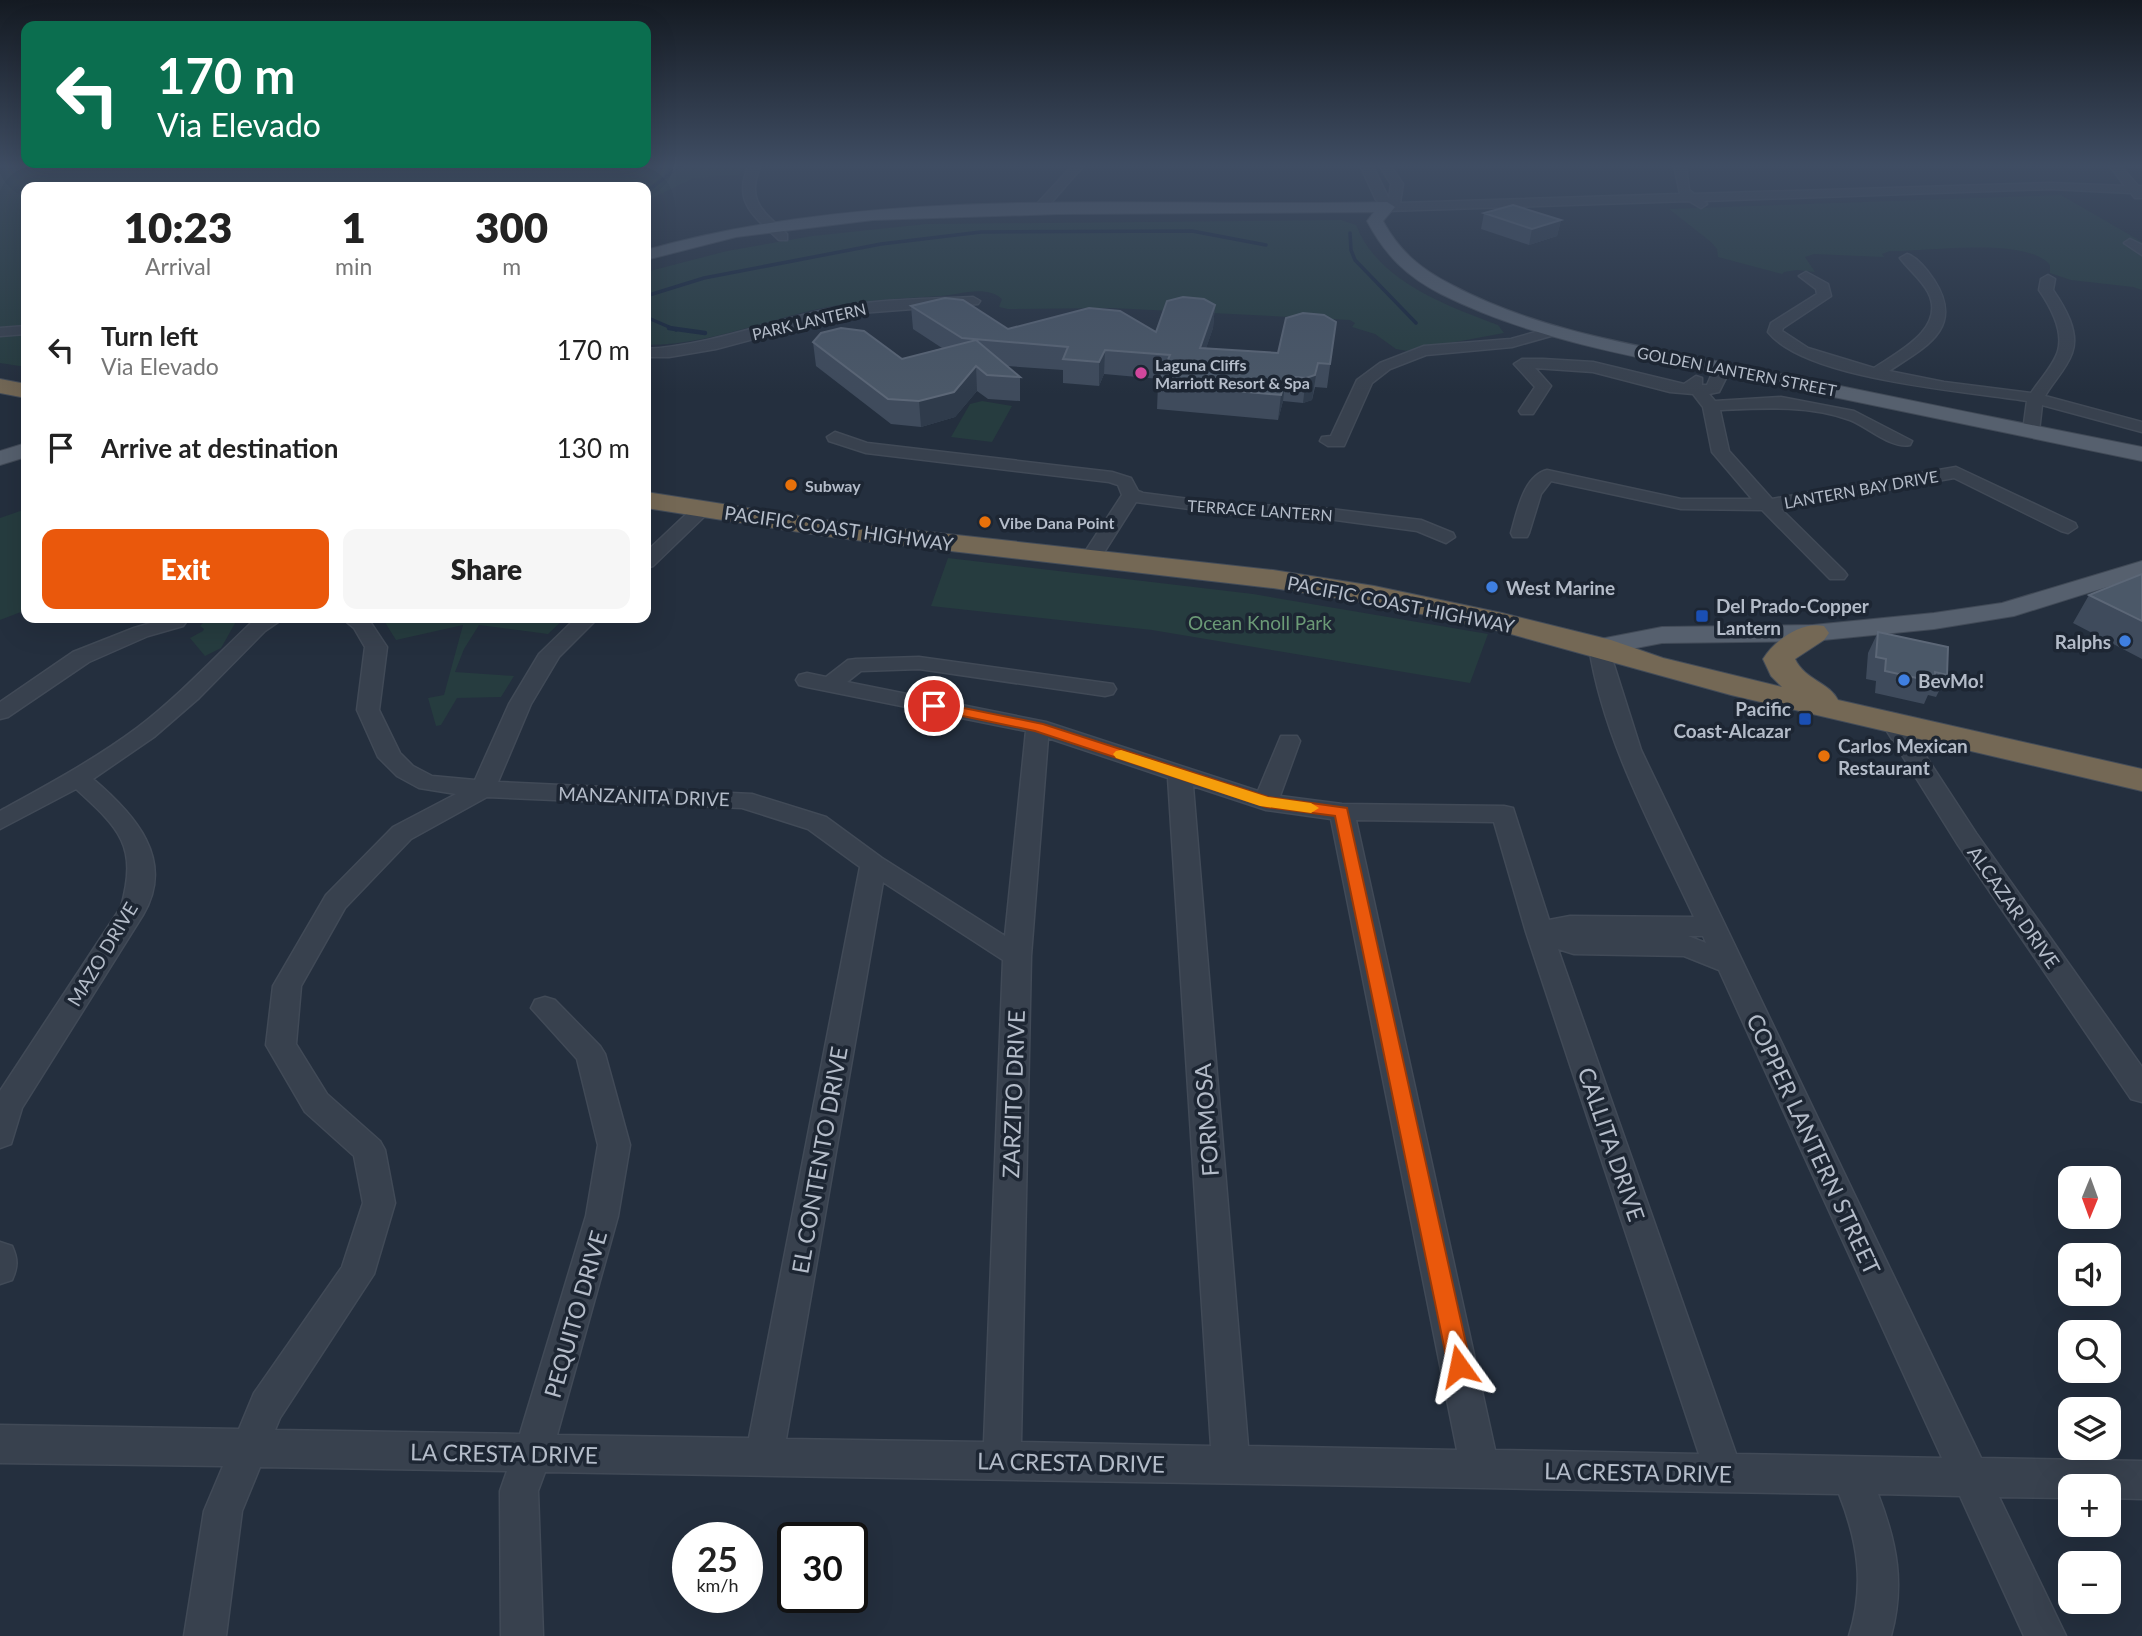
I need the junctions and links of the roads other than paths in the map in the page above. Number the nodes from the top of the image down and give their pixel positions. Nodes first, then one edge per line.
1 (695, 241) edge
2 (744, 241) edge
3 (1386, 241) edge
4 (1408, 241) edge
5 (2130, 243) dead end
6 (2142, 251) edge
7 (651, 253) edge
8 (1907, 258) dead end
9 (651, 265) edge
10 (1806, 276) dead end
11 (2048, 279) dead end
12 (1459, 296) junction
13 (973, 301) dead end
14 (1506, 303) junction
15 (0, 317) edge
16 (21, 317) edge
17 (1530, 324) junction
18 (21, 330) edge
19 (1553, 331) junction
20 (0, 332) edge
21 (1492, 343) junction
22 (651, 352) edge
23 (1717, 362) junction
24 (1879, 371) junction
25 (0, 386) edge
26 (1697, 388) junction
27 (21, 390) edge
28 (1711, 406) junction
29 (1527, 411) dead end
30 (2032, 416) junction
31 (2142, 427) edge
32 (835, 437) dead end
33 (21, 439) edge
34 (1328, 441) dead end
35 (1904, 441) dead end
36 (2142, 441) edge
37 (0, 445) edge
38 (21, 452) edge
39 (2142, 454) edge
40 (0, 458) edge
41 (1130, 495) junction
42 (651, 501) edge
43 (1767, 505) junction
44 (702, 509) junction
45 (2068, 527) dead end
46 (1520, 533) dead end
47 (1446, 537) dead end
48 (651, 557) edge
49 (1091, 558) junction
50 (2142, 568) edge
51 (1837, 575) dead end
52 (172, 623) edge
53 (265, 623) edge
54 (360, 623) edge
55 (583, 623) edge
56 (1813, 634) junction
57 (1600, 647) junction
58 (1105, 689) dead end
59 (1838, 708) junction
60 (0, 712) edge
61 (1891, 720) junction
62 (1038, 727) junction
63 (1289, 741) dead end
64 (1180, 774) junction
65 (78, 778) junction
66 (2142, 780) edge
67 (483, 789) junction
68 (1266, 802) junction
69 (1342, 812) junction
70 (0, 821) edge
71 (873, 864) junction
72 (1713, 927) junction
73 (1539, 932) junction
74 (1017, 956) junction
75 (1730, 964) junction
76 (545, 1008) dead end
77 (2142, 1090) edge
78 (0, 1135) edge
79 (0, 1257) edge
80 (0, 1269) edge
81 (0, 1444) edge
82 (250, 1447) junction
83 (532, 1453) junction
84 (764, 1457) junction
85 (1002, 1461) junction
86 (1231, 1465) junction
87 (1480, 1468) junction
88 (1724, 1473) junction
89 (1850, 1476) junction
90 (1970, 1478) junction
91 (2142, 1480) edge
92 (205, 1636) edge
93 (522, 1636) edge
94 (1870, 1636) edge
95 (2045, 1636) edge

1 - 7 main road
2 - 9 main road
3 - 12 main road, GOLDEN LANTERN STREET
4 - 14 main road, GOLDEN LANTERN STREET
5 - 6 street
8 - 24 street
10 - 24 street
11 - 30 street
12 - 14 main road
12 - 17 main road, GOLDEN LANTERN STREET
13 - 22 street, PARK LANTERN
14 - 23 main road, GOLDEN LANTERN STREET
15 - 16 street
17 - 19 main road, GOLDEN LANTERN STREET
17 - 21 street
18 - 20 street
19 - 21 street
19 - 23 main road, GOLDEN LANTERN STREET
21 - 34 street
23 - 26 street
23 - 30 main road, GOLDEN LANTERN STREET
24 - 30 street
25 - 27 highway
26 - 28 street, LANTERN BAY DRIVE
26 - 29 street
28 - 35 street
28 - 43 street, LANTERN BAY DRIVE
30 - 31 street
30 - 36 main road, GOLDEN LANTERN STREET
30 - 39 main road, GOLDEN LANTERN STREET
32 - 41 street, TERRACE LANTERN
33 - 37 main road
38 - 40 main road
41 - 47 street, TERRACE LANTERN
41 - 49 street
42 - 44 highway, PACIFIC COAST HIGHWAY
43 - 45 street, LANTERN BAY DRIVE
43 - 46 street, LANTERN BAY DRIVE
43 - 51 street, LANTERN BAY DRIVE
44 - 48 street
44 - 49 highway, PACIFIC COAST HIGHWAY
49 - 57 highway, PACIFIC COAST HIGHWAY
50 - 56 main road
52 - 60 street
53 - 65 street
54 - 67 street, MANZANITA DRIVE
55 - 67 street
56 - 57 main road
56 - 59 highway
57 - 59 highway, PACIFIC COAST HIGHWAY
57 - 72 street, COPPER LANTERN STREET
58 - 62 street
59 - 61 highway, PACIFIC COAST HIGHWAY
61 - 66 highway, PACIFIC COAST HIGHWAY
61 - 77 street, ALCAZAR DRIVE
62 - 64 street
62 - 74 street, ZARZITO DRIVE
63 - 68 street
64 - 68 street
64 - 86 street, FORMOSA
65 - 70 street
65 - 78 street, MAZO DRIVE
67 - 71 street, MANZANITA DRIVE
67 - 82 street
68 - 69 street
69 - 73 street, CALLITA DRIVE
69 - 87 street
71 - 74 street, MANZANITA DRIVE
71 - 84 street, EL CONTENTO DRIVE
72 - 73 street
72 - 75 street, COPPER LANTERN STREET
73 - 75 street
73 - 88 street, CALLITA DRIVE
74 - 85 street, ZARZITO DRIVE
75 - 90 street, COPPER LANTERN STREET
76 - 83 street, PEQUITO DRIVE
79 - 80 street
81 - 82 street, LA CRESTA DRIVE
82 - 83 street, LA CRESTA DRIVE
82 - 92 street
83 - 84 street, LA CRESTA DRIVE
83 - 93 street, PEQUITO DRIVE
84 - 85 street, LA CRESTA DRIVE
85 - 86 street, LA CRESTA DRIVE
86 - 87 street, LA CRESTA DRIVE
87 - 88 street, LA CRESTA DRIVE
88 - 89 street, LA CRESTA DRIVE
89 - 90 street, LA CRESTA DRIVE
89 - 94 street
90 - 91 street, LA CRESTA DRIVE
90 - 95 street, COPPER LANTERN STREET

